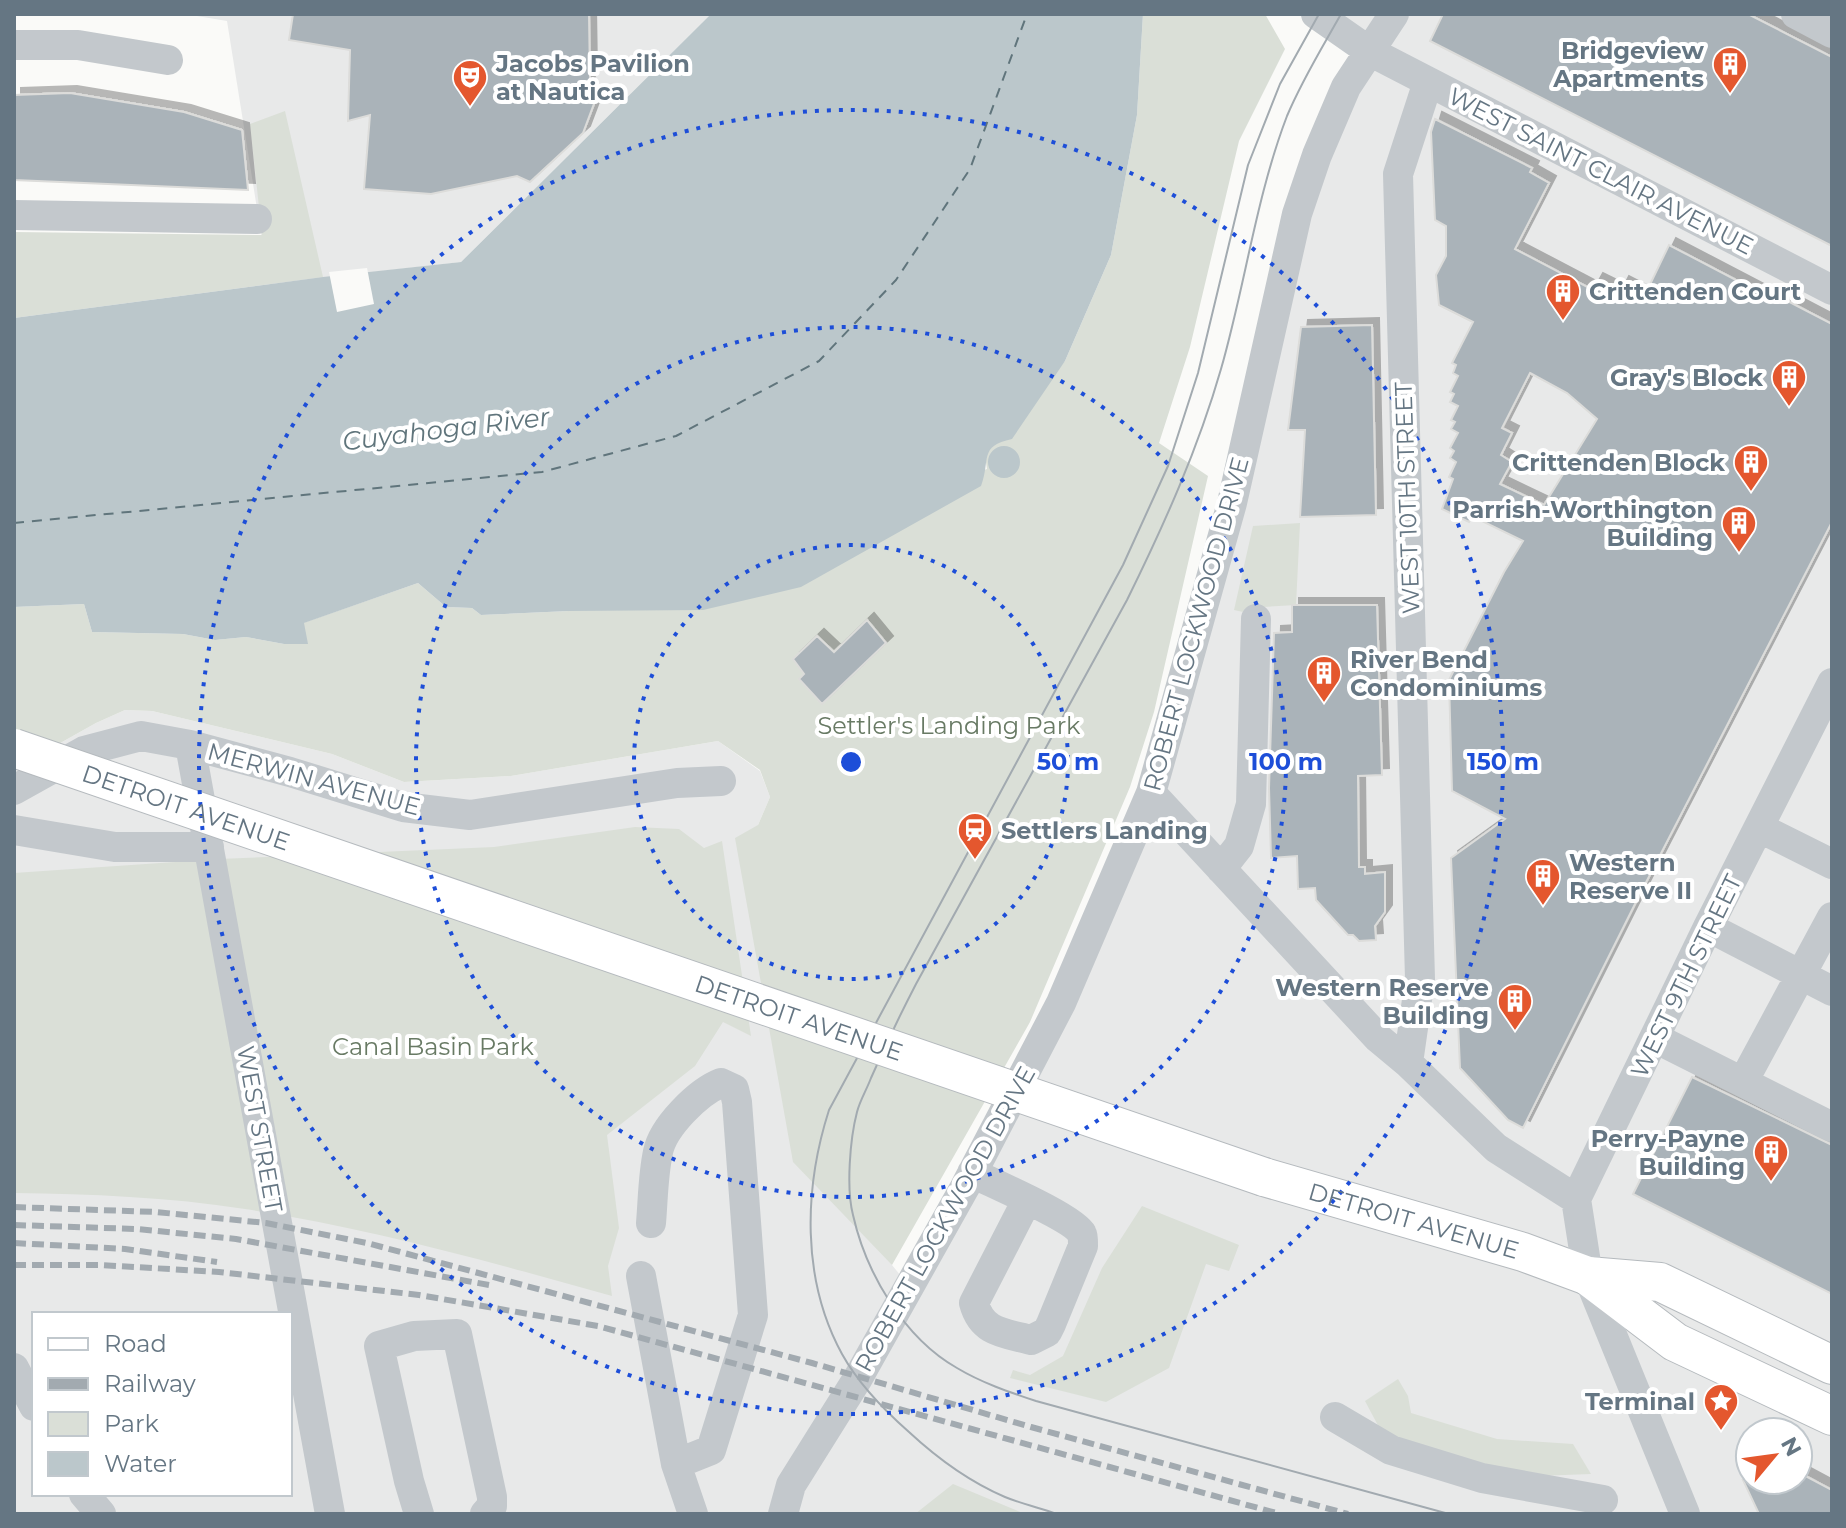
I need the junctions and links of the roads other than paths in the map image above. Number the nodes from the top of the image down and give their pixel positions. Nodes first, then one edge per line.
1 (1316, 14) edge
2 (1394, 14) edge
3 (1796, 14) edge
4 (1832, 33) edge
5 (14, 45) edge
6 (1369, 51) junction
7 (168, 60) dead end
8 (1428, 82) junction
9 (14, 215) edge
10 (257, 219) dead end
11 (1832, 290) edge
12 (1256, 619) dead end
13 (1832, 683) edge
14 (190, 745) junction
15 (14, 748) edge
16 (721, 781) dead end
17 (14, 790) edge
18 (1151, 793) junction
19 (1760, 828) junction
20 (14, 830) edge
21 (209, 847) junction
22 (1832, 864) edge
23 (1221, 869) junction
24 (1832, 917) edge
25 (1708, 927) junction
26 (1802, 975) junction
27 (1832, 991) edge
28 (1655, 1038) junction
29 (1408, 1063) junction
30 (1743, 1082) junction
31 (1828, 1116) edge
32 (972, 1173) junction
33 (1576, 1199) junction
34 (1027, 1200) junction
35 (651, 1223) dead end
36 (641, 1276) dead end
37 (1588, 1276) junction
38 (286, 1312) edge
39 (292, 1351) edge
40 (1832, 1365) edge
41 (299, 1393) edge
42 (1832, 1416) edge
43 (1335, 1417) dead end
44 (676, 1464) junction
45 (1603, 1500) dead end
46 (330, 1514) edge
47 (419, 1514) edge
48 (485, 1514) edge
49 (693, 1514) edge
50 (783, 1514) edge
51 (1685, 1514) edge

1 - 6 street, WEST SAINT CLAIR AVENUE
2 - 6 street
3 - 4 street
5 - 7 street
6 - 8 street, WEST SAINT CLAIR AVENUE
6 - 18 street, ROBERT LOCKWOOD DRIVE
8 - 11 street, WEST SAINT CLAIR AVENUE
8 - 29 street, WEST 10TH STREET
9 - 10 street
12 - 23 street
13 - 19 street, WEST 9TH STREET
14 - 16 street, MERWIN AVENUE
14 - 17 street, MERWIN AVENUE
14 - 21 street, WEST STREET
15 - 37 main road, DETROIT AVENUE, bridge
18 - 23 street
18 - 32 street, ROBERT LOCKWOOD DRIVE
19 - 22 street
19 - 25 street, WEST 9TH STREET
20 - 21 street
21 - 38 street, WEST STREET
23 - 29 street
24 - 26 street
25 - 26 street
25 - 28 street, WEST 9TH STREET
26 - 27 street
26 - 30 street
28 - 30 street
28 - 33 street, WEST 9TH STREET
29 - 33 street
30 - 31 street
32 - 34 street
32 - 50 street, ROBERT LOCKWOOD DRIVE
33 - 37 street
34 - 34 street
35 - 44 street
36 - 44 street
37 - 40 main road
37 - 42 main road
37 - 51 street
39 - 41 street, WEST STREET
41 - 46 street, WEST STREET
43 - 45 street
44 - 49 street
47 - 48 street

